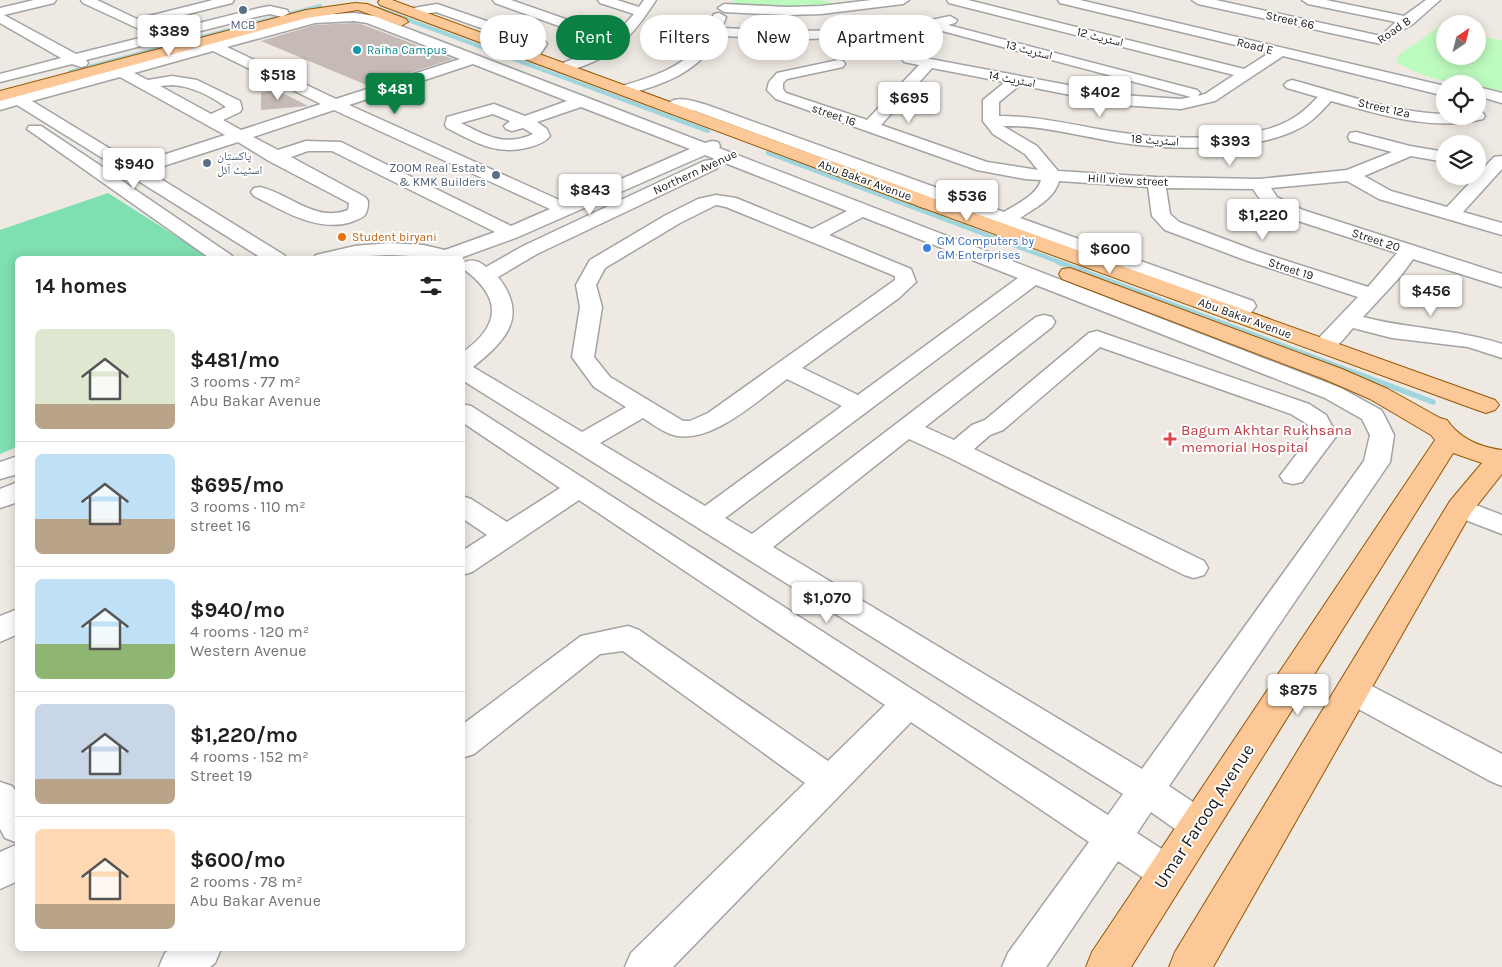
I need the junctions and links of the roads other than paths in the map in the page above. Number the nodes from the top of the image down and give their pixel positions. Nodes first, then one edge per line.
1 (50, 0) edge
2 (87, 0) edge
3 (228, 0) edge
4 (331, 0) edge
5 (340, 0) edge
6 (499, 0) edge
7 (604, 0) edge
8 (841, 0) edge
9 (903, 0) edge
10 (953, 0) edge
11 (1064, 0) edge
12 (1088, 0) edge
13 (1198, 0) edge
14 (1308, 0) edge
15 (387, 1) edge
16 (1328, 2) edge
17 (201, 3) edge
18 (1440, 3) edge
19 (727, 4) edge
20 (861, 5) junction
21 (646, 6) edge
22 (358, 7) junction
23 (986, 8) junction
24 (0, 12) edge
25 (0, 18) edge
26 (556, 20) edge
27 (943, 21) edge
28 (1408, 21) junction
29 (136, 24) junction
30 (943, 26) edge
31 (630, 29) edge
32 (728, 33) edge
33 (819, 36) edge
34 (167, 39) junction
35 (1381, 40) junction
36 (1402, 40) dead end
37 (214, 46) junction
38 (1280, 52) junction
39 (1356, 57) junction
40 (475, 59) junction
41 (587, 60) edge
42 (693, 60) edge
43 (914, 60) edge
44 (79, 62) junction
45 (929, 63) junction
46 (838, 64) dead end
47 (563, 68) junction
48 (122, 72) junction
49 (1246, 74) junction
50 (1017, 80) junction
51 (1436, 81) edge
52 (146, 85) junction
53 (1292, 85) dead end
54 (1436, 88) edge
55 (624, 90) junction
56 (4, 93) edge
57 (1328, 95) junction
58 (1210, 98) junction
59 (582, 101) junction
60 (1493, 101) edge
61 (335, 105) junction
62 (1486, 112) edge
63 (210, 120) junction
64 (991, 120) junction
65 (1436, 120) edge
66 (525, 122) junction
67 (870, 127) junction
68 (240, 136) junction
69 (1356, 137) dead end
70 (723, 150) junction
71 (1409, 151) junction
72 (1436, 156) edge
73 (275, 157) junction
74 (1486, 160) edge
75 (1501, 161) edge
76 (134, 171) junction
77 (1052, 175) junction
78 (1350, 175) junction
79 (107, 179) junction
80 (1156, 182) junction
81 (1260, 184) junction
82 (260, 192) dead end
83 (633, 201) junction
84 (565, 209) junction
85 (862, 210) junction
86 (1451, 214) junction
87 (673, 219) junction
88 (1000, 223) junction
89 (1502, 229) edge
90 (511, 232) junction
91 (813, 236) junction
92 (1409, 251) junction
93 (220, 256) edge
94 (272, 256) edge
95 (339, 256) edge
96 (441, 256) edge
97 (461, 256) edge
98 (465, 264) edge
99 (487, 275) junction
100 (1033, 276) junction
101 (1502, 281) edge
102 (1372, 296) junction
103 (1237, 315) joint
104 (1349, 320) junction
105 (1044, 322) dead end
106 (1324, 346) junction
107 (1502, 351) edge
108 (465, 363) edge
109 (786, 369) junction
110 (465, 372) edge
111 (859, 405) junction
112 (644, 407) junction
113 (1494, 407) edge
114 (465, 414) edge
115 (907, 429) junction
116 (1444, 434) junction
117 (582, 443) junction
118 (957, 451) junction
119 (1501, 459) edge
120 (15, 465) edge
121 (0, 471) edge
122 (1293, 476) dead end
123 (579, 488) junction
124 (15, 492) edge
125 (0, 499) edge
126 (465, 507) edge
127 (1460, 508) junction
128 (706, 519) junction
129 (1502, 525) edge
130 (506, 536) junction
131 (753, 548) junction
132 (465, 564) edge
133 (1194, 568) dead end
134 (15, 622) edge
135 (0, 630) edge
136 (1353, 691) junction
137 (908, 704) junction
138 (465, 742) edge
139 (1502, 771) edge
140 (830, 782) junction
141 (1147, 790) junction
142 (0, 797) edge
143 (15, 822) edge
144 (1198, 824) junction
145 (1113, 839) junction
146 (15, 863) edge
147 (0, 872) edge
148 (1167, 874) junction
149 (198, 951) edge
150 (178, 967) edge
151 (645, 967) edge
152 (1022, 967) edge
153 (1107, 967) edge
154 (1190, 967) edge

1 - 24 street
2 - 29 street
3 - 17 street
4 - 34 main road
5 - 22 main road, Abu Bakar Avenue
6 - 26 street
7 - 21 street
8 - 20 street
9 - 20 street
10 - 23 street, اسٹریٹ 12
11 - 38 street, Road E
12 - 39 street, Road E
13 - 35 street, Street 66
14 - 16 street
15 - 22 main road
15 - 47 main road, Abu Bakar Avenue
16 - 28 street
17 - 29 street
18 - 28 street, Road B
18 - 36 street, Road B
19 - 20 street
21 - 31 street
22 - 56 main road
22 - 70 main road, Abu Bakar Avenue
23 - 27 street
23 - 49 street, اسٹریٹ 12
25 - 44 street
28 - 35 street, Road B
29 - 34 street
30 - 58 street, اسٹریٹ 13
32 - 33 street
34 - 44 main road
35 - 39 street, Road B
37 - 40 street
37 - 48 street
37 - 61 street
38 - 39 street, Road E
38 - 49 street, اسٹریٹ 14
39 - 51 street
39 - 54 street, Road E
40 - 59 street
40 - 61 street
41 - 47 street
42 - 55 street
43 - 45 street, اسٹریٹ 14
44 - 56 main road
45 - 50 street, اسٹریٹ 14
45 - 67 street
46 - 67 street, street 16
47 - 55 main road, Abu Bakar Avenue
48 - 52 street
48 - 56 street
49 - 58 street, اسٹریٹ 14
50 - 58 street, اسٹریٹ 14
50 - 64 street
52 - 63 street
52 - 63 street
53 - 57 street, Street 12a
55 - 88 main road, Abu Bakar Avenue
56 - 76 street
56 - 79 street
57 - 64 street, اسٹریٹ 18
57 - 65 street, Street 12a
59 - 66 street
59 - 70 street
60 - 62 street, Street 12a
61 - 68 street
61 - 84 street
63 - 68 street
64 - 77 street
66 - 66 street
67 - 77 street, street 16
68 - 73 street
68 - 76 street
69 - 71 street
70 - 83 street, Northern Avenue
70 - 84 street, Northern Avenue
70 - 85 street
70 - 116 main road, Abu Bakar Avenue
71 - 72 street
71 - 78 street, Hill view street
73 - 82 street
73 - 90 street
74 - 75 street
75 - 86 street
76 - 79 street
76 - 94 street
77 - 80 street, Hill view street
77 - 88 street
78 - 81 street, Hill view street
78 - 86 street
79 - 93 street
80 - 81 street, Hill view street
80 - 102 street, Street 19
81 - 92 street, Street 20
83 - 87 street
83 - 99 street, Northern Avenue
84 - 90 street, Northern Avenue
85 - 91 street
85 - 100 street
86 - 89 street
87 - 91 street
87 - 112 street
88 - 103 street
90 - 97 street, Northern Avenue
91 - 109 street
92 - 101 street, Street 20
92 - 102 street
95 - 96 street
98 - 99 street
99 - 108 street
100 - 111 street
100 - 141 street
102 - 104 street
103 - 106 main road, Abu Bakar Avenue
104 - 106 street
104 - 107 street
105 - 115 street
106 - 113 main road, Abu Bakar Avenue
109 - 111 street
109 - 112 street
110 - 117 street
111 - 128 street
112 - 117 street
113 - 116 main road
114 - 123 street
115 - 118 street
115 - 131 street
116 - 119 main road, Abu Bakar Avenue
116 - 144 main road, Umar Farooq Avenue
117 - 128 street
118 - 122 street
118 - 133 street
119 - 127 main road
120 - 121 street
123 - 130 street
123 - 137 street
124 - 125 street
126 - 130 street
127 - 129 street
127 - 136 main road
128 - 131 street
130 - 132 street
131 - 141 street
134 - 135 street
136 - 139 street
136 - 154 main road
137 - 140 street
137 - 145 street
138 - 140 street
140 - 151 street
141 - 144 street
141 - 145 street
142 - 143 street
144 - 148 main road, Umar Farooq Avenue
145 - 148 street
145 - 152 street
146 - 147 street
148 - 153 main road, Umar Farooq Avenue
149 - 150 street

